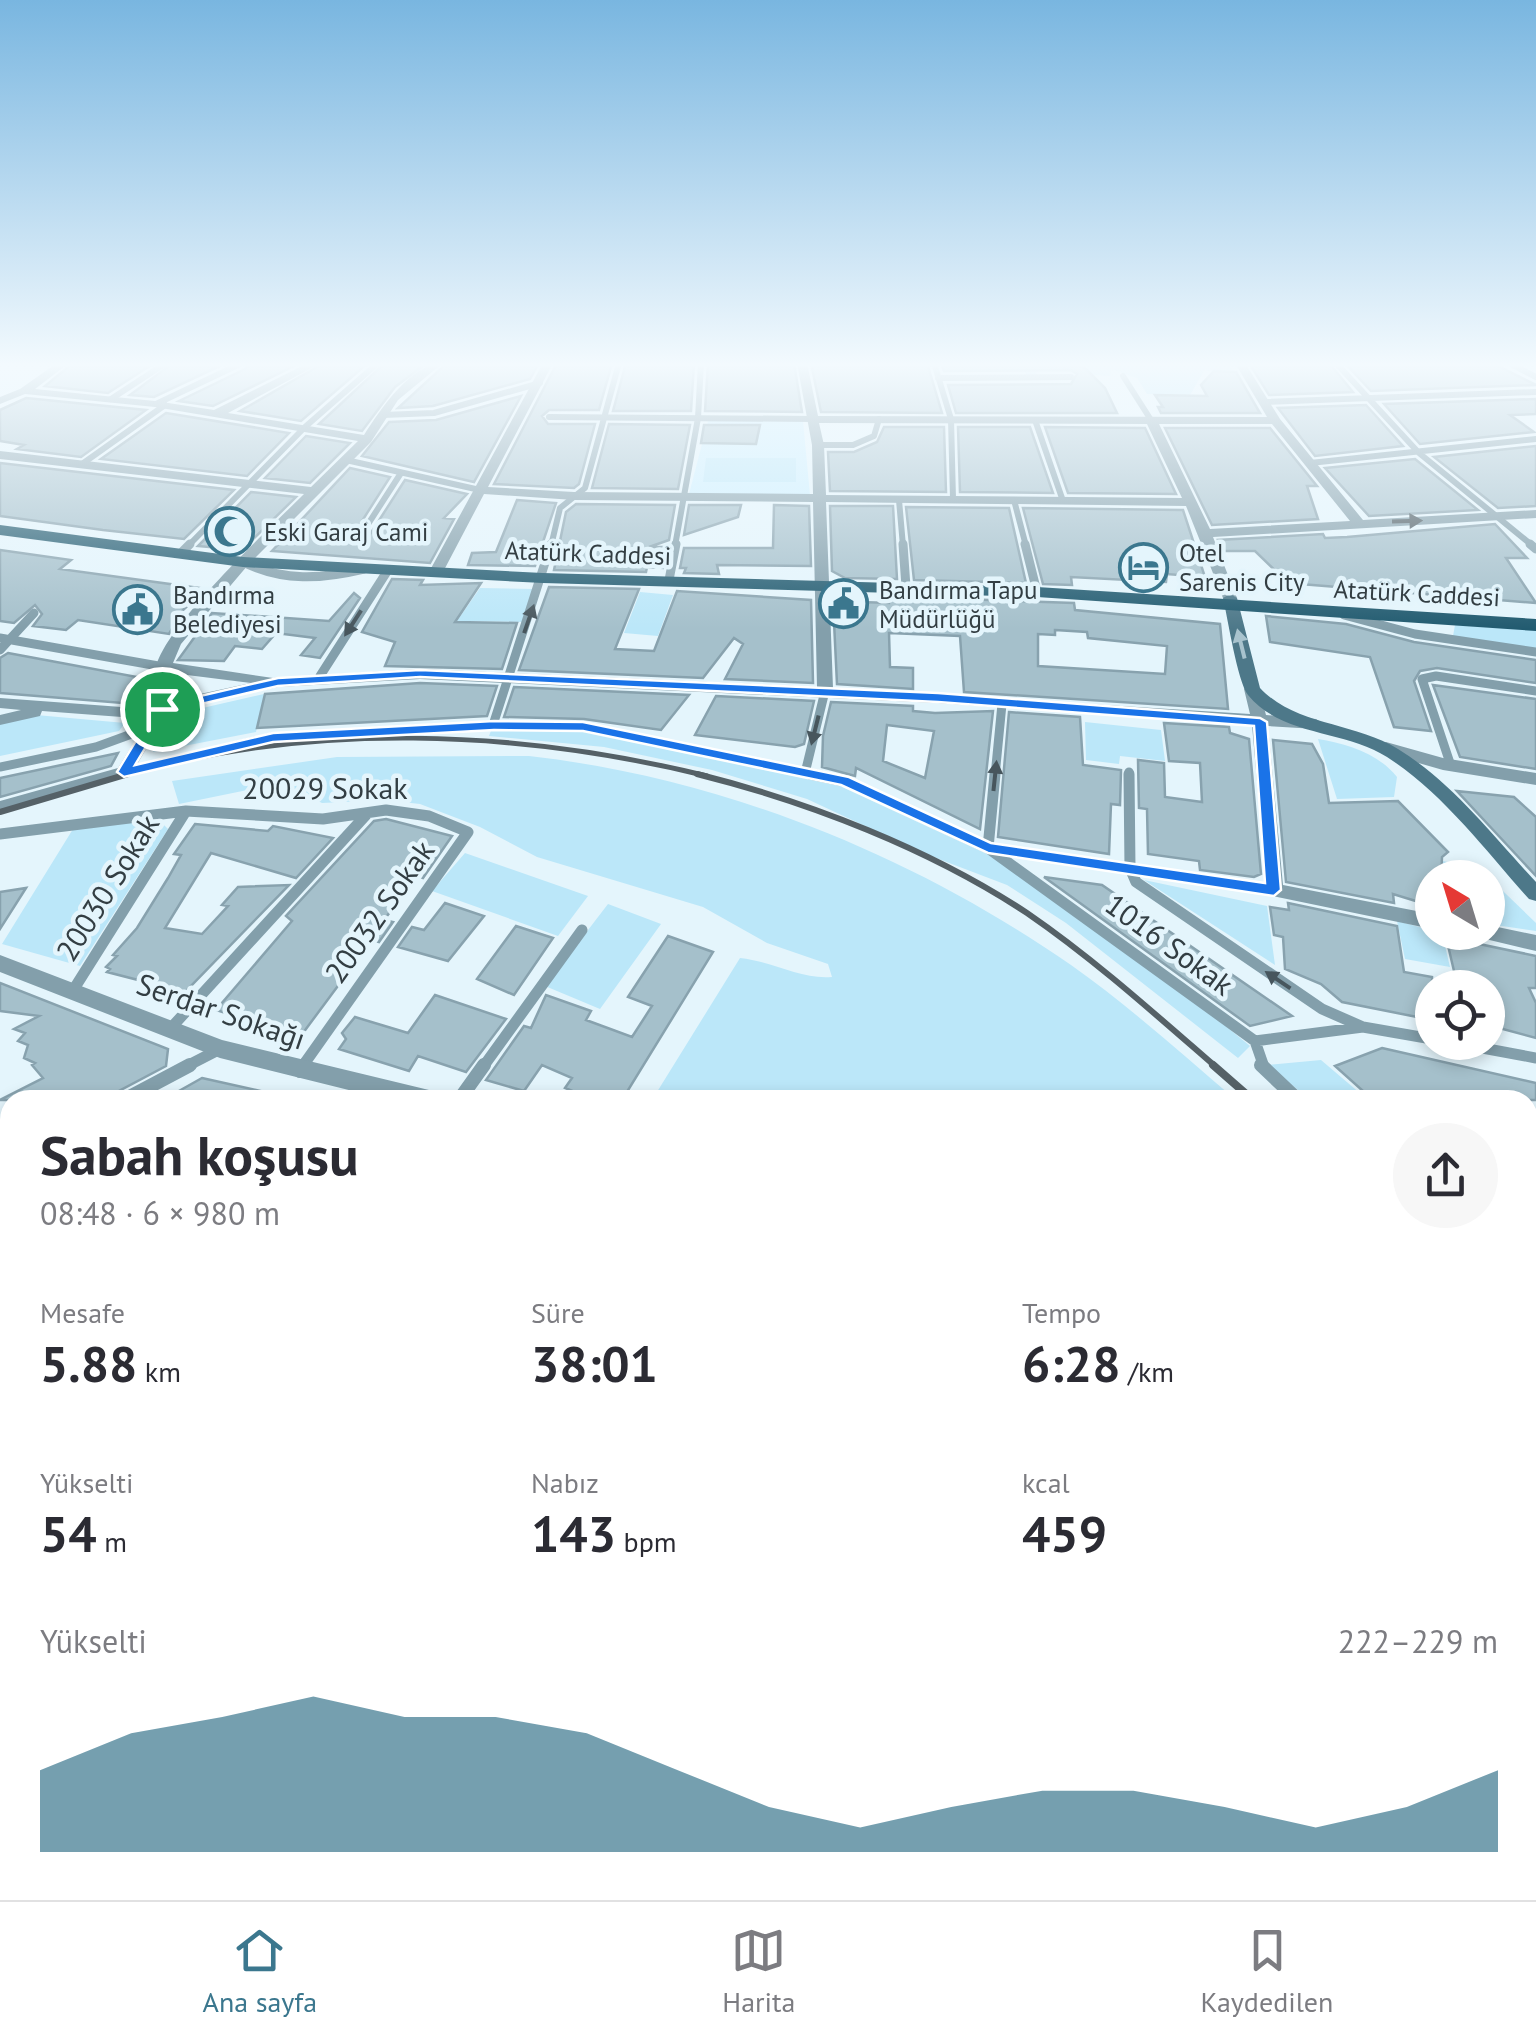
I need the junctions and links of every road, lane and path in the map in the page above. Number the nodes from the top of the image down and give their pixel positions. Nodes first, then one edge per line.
1 (98, 452) edge
2 (281, 452) edge
3 (354, 452) edge
4 (501, 452) edge
5 (595, 452) edge
6 (692, 452) edge
7 (818, 452) edge
8 (952, 452) edge
9 (1046, 452) edge
10 (1165, 452) edge
11 (1301, 452) edge
12 (1430, 452) edge
13 (1419, 453) junction
14 (0, 454) edge
15 (346, 460) junction
16 (1310, 463) junction
17 (82, 464) junction
18 (400, 472) junction
19 (250, 484) junction
20 (480, 490) junction
21 (314, 491) junction
22 (574, 496) junction
23 (684, 498) junction
24 (821, 499) junction
25 (953, 499) junction
26 (899, 500) junction
27 (1014, 500) junction
28 (1063, 501) junction
29 (1188, 502) junction
30 (1536, 514) edge
31 (1501, 517) junction
32 (1359, 523) junction
33 (0, 530) edge
34 (1205, 533) junction
35 (361, 536) dead end
36 (1536, 549) edge
37 (181, 554) junction
38 (242, 562) junction
39 (388, 570) junction
40 (436, 572) junction
41 (543, 578) junction
42 (669, 580) junction
43 (823, 583) junction
44 (906, 587) junction
45 (1037, 592) junction
46 (1230, 602) junction
47 (1536, 612) edge
48 (34, 613) dead end
49 (1536, 625) edge
50 (1414, 626) junction
51 (0, 638) edge
52 (12, 640) junction
53 (0, 650) edge
54 (1536, 652) edge
55 (164, 667) junction
56 (320, 676) junction
57 (509, 676) junction
58 (278, 682) junction
59 (1252, 690) junction
60 (825, 691) junction
61 (1536, 691) edge
62 (0, 702) edge
63 (1002, 704) junction
64 (162, 709) junction
65 (50, 710) junction
66 (0, 720) edge
67 (1260, 722) junction
68 (1316, 724) junction
69 (494, 726) junction
70 (148, 728) junction
71 (1384, 748) junction
72 (1447, 765) junction
73 (0, 767) edge
74 (806, 770) junction
75 (124, 772) junction
76 (1129, 772) dead end
77 (1423, 779) junction
78 (1536, 779) edge
79 (0, 807) edge
80 (186, 811) junction
81 (366, 815) junction
82 (468, 832) joint
83 (0, 834) edge
84 (988, 848) junction
85 (1130, 868) junction
86 (1274, 890) junction
87 (1536, 894) edge
88 (1415, 919) edge
89 (582, 930) dead end
90 (1505, 936) edge
91 (1536, 943) edge
92 (0, 962) edge
93 (72, 992) junction
94 (1363, 1027) junction
95 (170, 1029) junction
96 (1415, 1037) edge
97 (1255, 1041) junction
98 (220, 1050) junction
99 (1505, 1052) edge
100 (1536, 1058) edge
101 (300, 1072) junction
102 (143, 1090) edge
103 (377, 1090) edge
104 (466, 1090) edge
105 (1287, 1090) edge

1 - 17 lane
2 - 19 lane
3 - 15 street
4 - 20 street
5 - 22 lane
6 - 23 lane
7 - 24 street
8 - 25 lane
9 - 28 lane
10 - 29 street
11 - 16 street
12 - 13 lane
13 - 16 lane
13 - 31 lane
14 - 17 street
15 - 18 lane
15 - 21 street
16 - 32 street
17 - 19 street
18 - 20 lane
18 - 35 lane
19 - 21 street
19 - 37 lane
20 - 22 street
20 - 40 street
21 - 38 street
22 - 23 street
22 - 41 lane
23 - 24 street
23 - 42 lane
24 - 26 street
24 - 43 street
25 - 26 street
25 - 27 street
26 - 44 lane
27 - 28 street
27 - 45 lane
28 - 29 street
29 - 34 street
30 - 31 street
32 -> 31 street
31 - 36 lane
32 - 34 street
33 - 37 main road, Atatürk Caddesi
34 - 46 street
37 - 38 main road, Atatürk Caddesi
38 - 39 main road, Atatürk Caddesi
38 - 55 street
39 - 40 main road, Atatürk Caddesi
39 -> 56 lane
40 - 41 main road, Atatürk Caddesi
41 - 42 main road, Atatürk Caddesi
57 -> 41 lane
42 - 43 main road, Atatürk Caddesi
43 - 44 main road, Atatürk Caddesi
43 - 60 street
44 - 45 main road, Atatürk Caddesi
45 - 46 main road, Atatürk Caddesi
46 - 47 main road, Atatürk Caddesi
46 - 50 main road, Atatürk Caddesi
59 -> 46 main road
48 - 52 lane
49 - 50 main road, Atatürk Caddesi
50 - 54 lane
51 - 52 lane
52 - 53 lane
52 - 55 lane
55 - 58 street
55 - 64 street
56 - 57 street
56 - 58 street
57 - 60 street
57 - 69 lane
58 - 64 street
59 - 67 street
59 - 68 main road
60 - 63 street
60 -> 74 lane
61 - 72 lane
62 - 65 street
63 - 67 street
84 -> 63 lane
64 - 65 street
64 - 70 street
65 - 66 street
67 - 68 street
67 - 86 street
68 - 71 main road
69 - 74 lane
69 - 75 lane
70 - 73 lane
70 - 75 street
71 - 72 street
71 - 77 main road
72 - 77 street
72 - 78 street
74 - 84 lane
75 - 79 street
76 - 85 lane
77 - 87 main road
80 - 81 lane, 20029 Sokak
80 - 83 lane, 20029 Sokak
80 - 93 lane, 20030 Sokak
81 - 82 lane, 20029 Sokak
81 - 95 lane
82 - 101 lane, 20032 Sokak
84 - 85 lane
84 - 97 lane, 1016 Sokak
85 - 86 lane
94 -> 85 lane
86 - 88 street
89 - 104 lane
90 - 91 street
92 - 93 street, Serdar Sokağı
93 - 95 street, Serdar Sokağı
94 - 96 lane
94 - 97 lane
95 - 98 street, Serdar Sokağı
97 - 105 lane, 1016 Sokak
98 - 101 street, Serdar Sokağı
98 - 102 lane
99 - 100 lane
101 - 103 street, Serdar Sokağı

